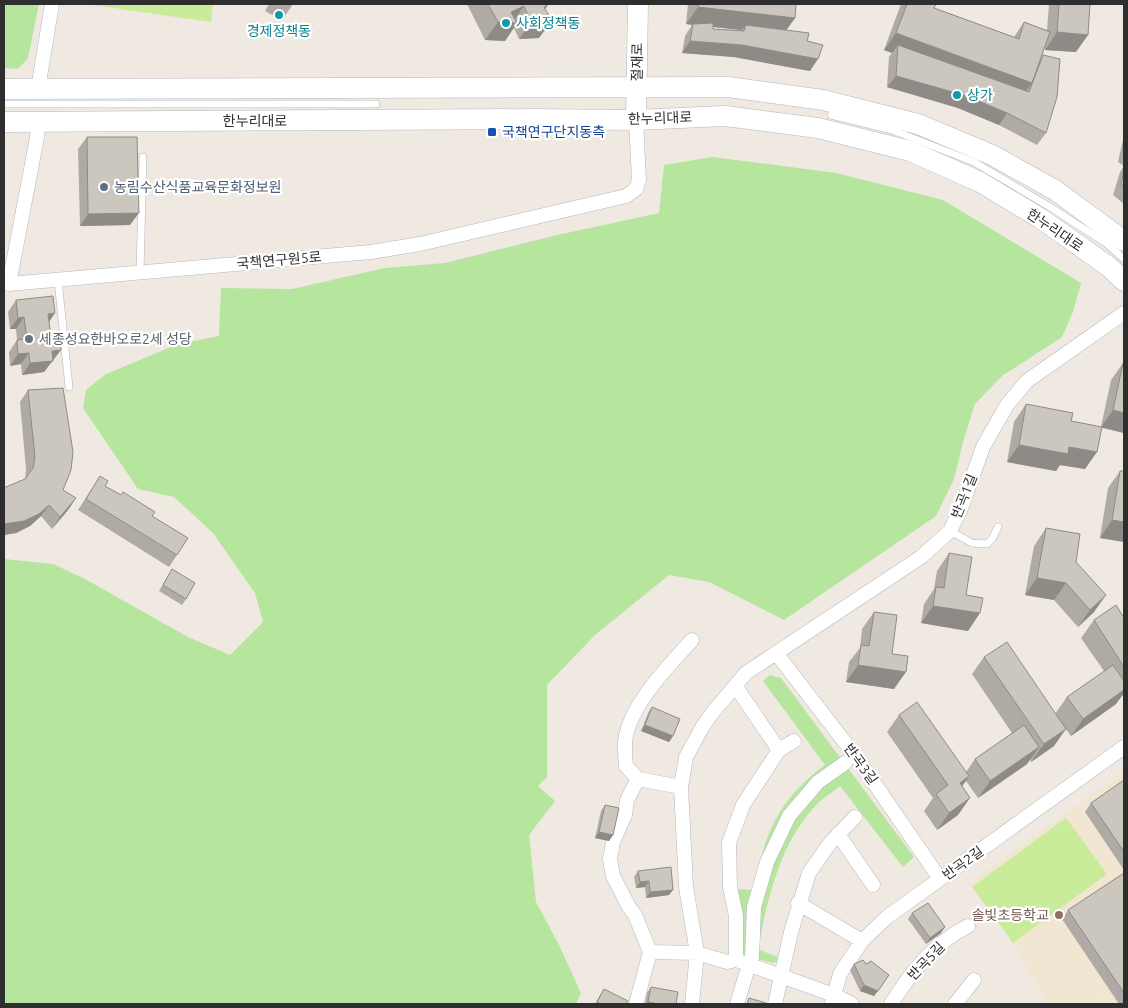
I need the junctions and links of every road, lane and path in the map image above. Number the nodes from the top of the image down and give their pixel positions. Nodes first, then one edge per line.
1 (52, 4) edge
2 (638, 4) edge
3 (637, 88) junction
4 (4, 89) edge
5 (38, 89) junction
6 (4, 104) edge
7 (376, 104) dead end
8 (831, 116) dead end
9 (636, 120) junction
10 (4, 122) edge
11 (39, 122) junction
12 (144, 157) dead end
13 (1124, 241) edge
14 (1124, 259) edge
15 (140, 272) junction
16 (58, 280) junction
17 (1124, 281) edge
18 (1124, 312) edge
19 (69, 387) dead end
20 (998, 526) dead end
21 (950, 531) junction
22 (692, 640) dead end
23 (776, 653) junction
24 (736, 687) junction
25 (794, 741) dead end
26 (1124, 747) edge
27 (778, 750) junction
28 (845, 763) dead end
29 (638, 778) junction
30 (681, 786) junction
31 (855, 817) dead end
32 (838, 834) junction
33 (940, 879) junction
34 (873, 885) dead end
35 (798, 903) junction
36 (968, 926) dead end
37 (862, 941) junction
38 (650, 952) junction
39 (697, 953) junction
40 (752, 958) dead end
41 (736, 960) junction
42 (746, 974) dead end
43 (780, 976) junction
44 (974, 980) dead end
45 (832, 1000) edge
46 (636, 1004) edge
47 (692, 1004) edge
48 (737, 1004) edge
49 (775, 1004) edge
50 (852, 1004) edge
51 (891, 1004) edge
52 (956, 1004) edge

1 - 5 street
2 - 3 street, 절재로
3 - 5 street
3 - 9 street, 절재로
3 - 13 street
4 - 5 street
6 - 7 lane
8 - 14 lane
9 - 11 street, 한누리대로
9 - 15 street, 국책연구원5로
9 - 17 street, 한누리대로
10 - 11 street, 한누리대로
11 - 16 street, 국책연구원5로
12 - 15 lane
15 - 16 street, 국책연구원5로
16 - 19 lane
18 - 21 street, 반곡1길
20 - 21 lane
21 - 23 street, 반곡1길
22 - 29 street
23 - 24 street, 반곡1길
23 - 33 street, 반곡3길
24 - 27 street
24 - 30 street, 반곡1길
25 - 27 street
26 - 33 street, 반곡2길
27 - 41 street
28 - 40 street
29 - 30 street
29 - 38 street
30 - 39 street, 반곡1길
31 - 32 street
32 - 34 street
32 - 35 street
33 - 37 street, 반곡2길
35 - 37 street
35 - 43 street
36 - 51 street, 반곡5길
37 - 45 street, 반곡2길
38 - 39 street
38 - 46 street
39 - 41 street
39 - 47 street, 반곡1길
41 - 43 street
42 - 48 street
43 - 45 street
43 - 49 street
44 - 52 street
45 - 50 street

